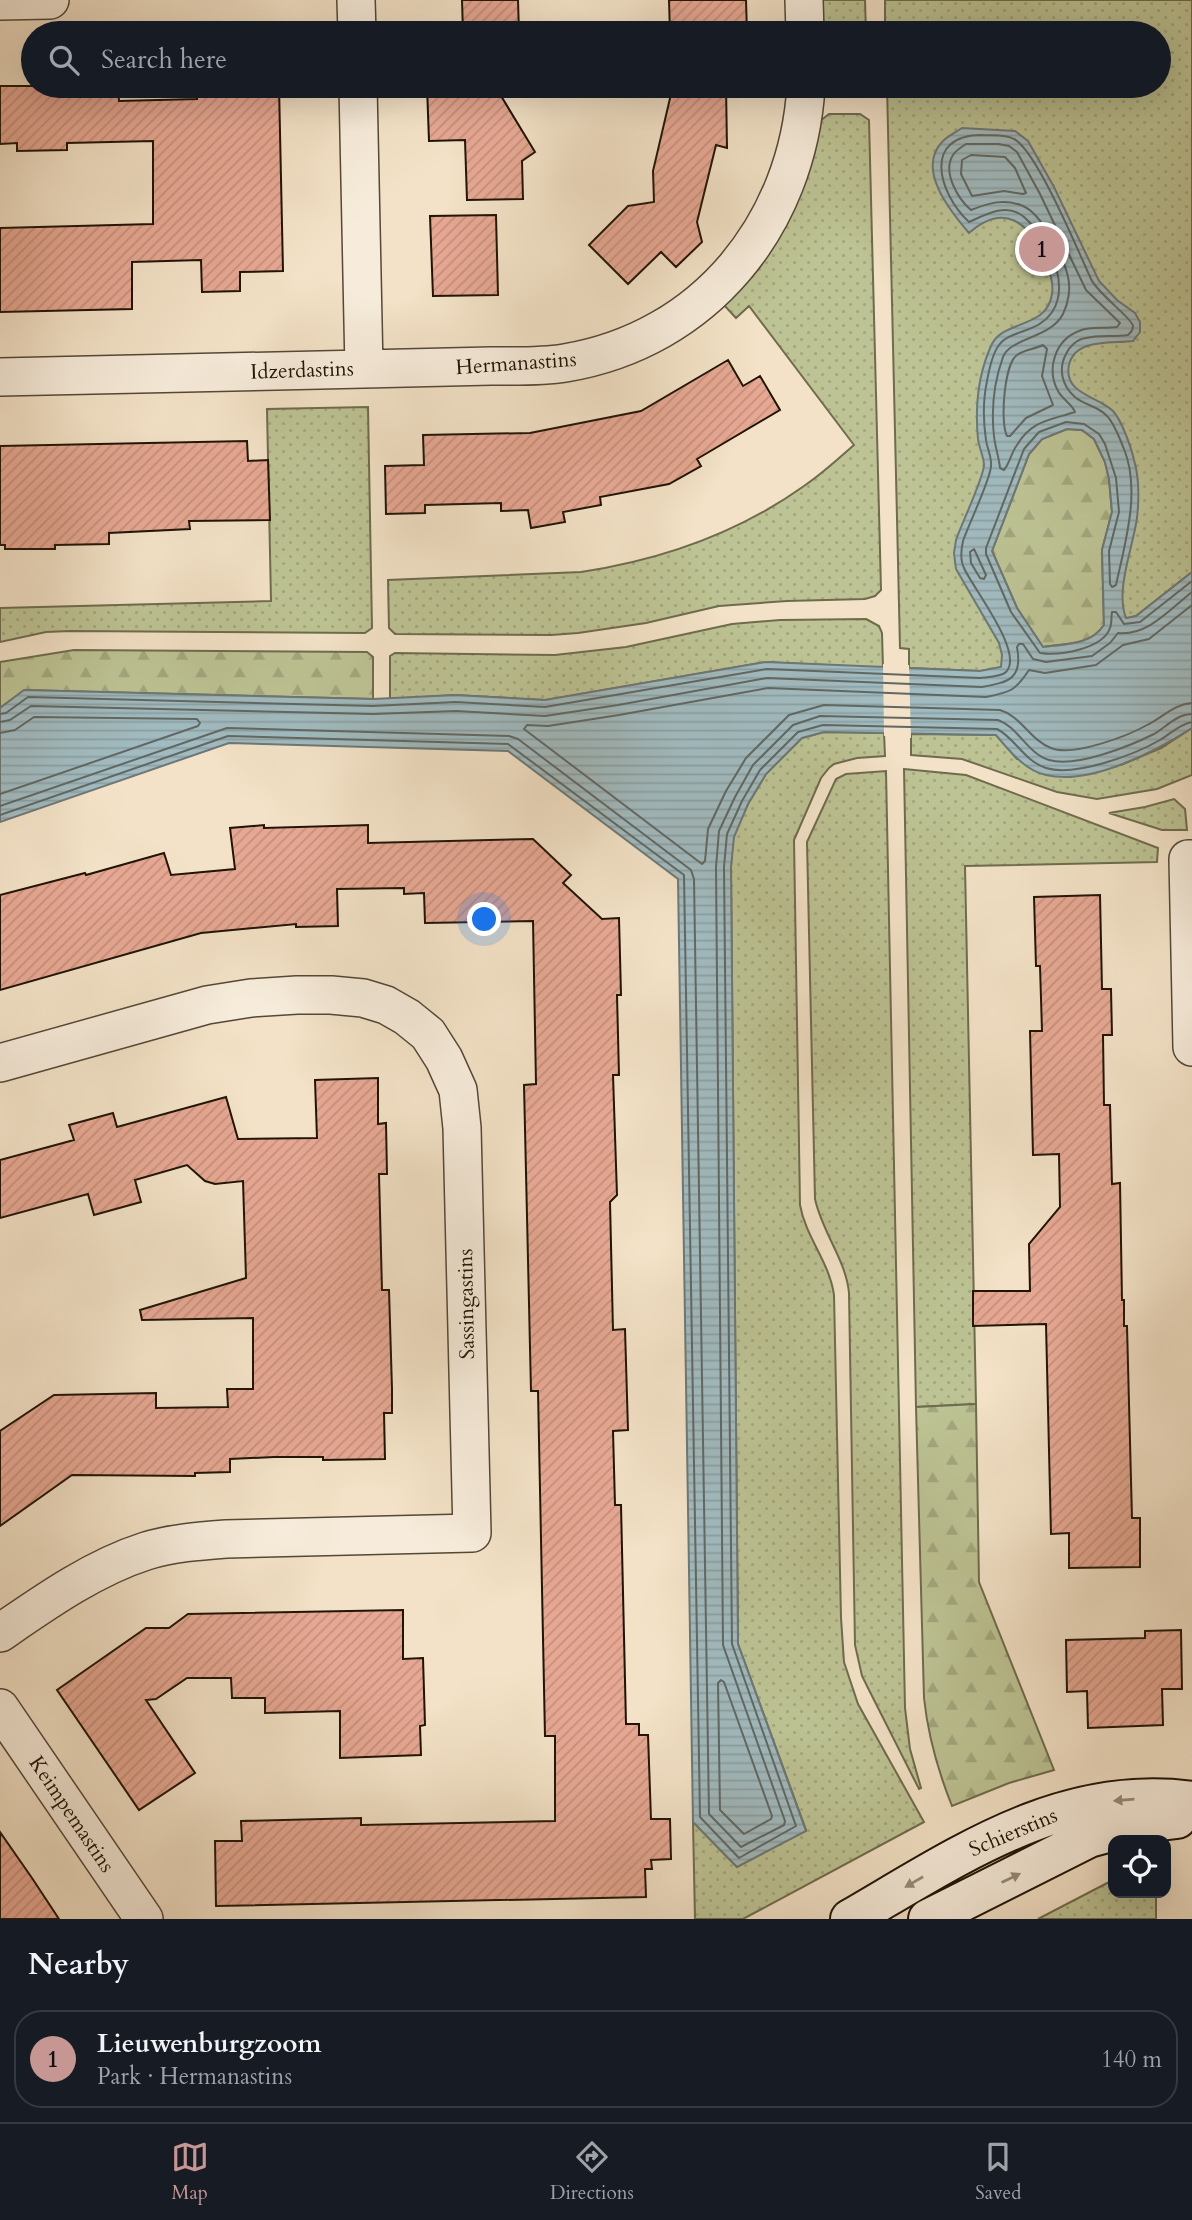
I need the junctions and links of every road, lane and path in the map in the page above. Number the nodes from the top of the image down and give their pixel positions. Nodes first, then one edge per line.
1 (50, 0) edge
2 (356, 0) edge
3 (804, 0) edge
4 (0, 1) edge
5 (357, 21) edge
6 (805, 21) edge
7 (358, 98) edge
8 (805, 98) edge
9 (364, 369) junction
10 (0, 377) edge
11 (1192, 859) edge
12 (1192, 1047) edge
13 (0, 1063) edge
14 (0, 1633) edge
15 (0, 1708) edge
16 (1192, 1801) edge
17 (1192, 1817) edge
18 (144, 1919) edge
19 (850, 1919) edge
20 (928, 1919) edge

1 - 4 street
2 - 5 street
3 - 6 street
7 - 9 street, Idzerdastins
8 - 9 street, Hermanastins
9 - 10 street, Idzerdastins
11 - 12 street
13 - 14 street, Sassingastins
15 - 18 street, Keimpemastins
16 -> 19 street, Schierstins
20 -> 17 street, Schierstins

